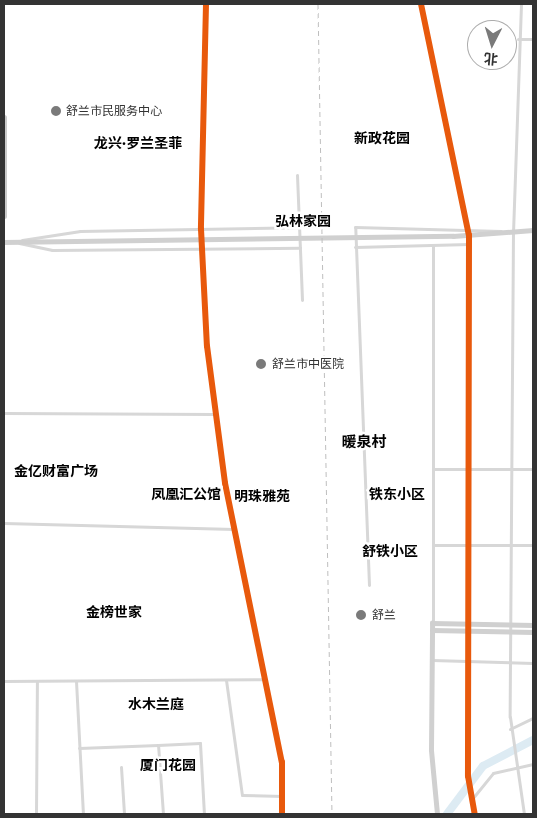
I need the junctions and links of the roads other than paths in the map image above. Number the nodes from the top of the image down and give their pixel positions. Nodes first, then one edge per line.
1 (206, 4) edge
2 (421, 4) edge
3 (521, 4) edge
4 (518, 39) junction
5 (533, 39) edge
6 (4, 117) edge
7 (297, 175) dead end
8 (4, 216) edge
9 (299, 227) junction
10 (468, 227) junction
11 (201, 229) junction
12 (533, 230) edge
13 (512, 232) junction
14 (469, 235) junction
15 (4, 242) edge
16 (11, 242) junction
17 (469, 244) junction
18 (433, 246) junction
19 (355, 247) junction
20 (300, 248) junction
21 (201, 249) junction
22 (302, 300) dead end
23 (4, 413) edge
24 (214, 414) junction
25 (433, 468) junction
26 (471, 469) junction
27 (512, 469) junction
28 (533, 469) edge
29 (4, 524) edge
30 (234, 529) junction
31 (433, 545) junction
32 (470, 545) junction
33 (512, 545) junction
34 (533, 545) edge
35 (369, 585) dead end
36 (432, 623) junction
37 (470, 624) junction
38 (510, 625) junction
39 (533, 625) edge
40 (432, 630) junction
41 (470, 631) junction
42 (510, 632) junction
43 (533, 632) edge
44 (432, 660) junction
45 (469, 661) junction
46 (510, 662) junction
47 (533, 663) edge
48 (263, 679) junction
49 (226, 680) junction
50 (4, 681) edge
51 (76, 681) junction
52 (37, 682) junction
53 (533, 718) edge
54 (510, 729) junction
55 (158, 745) junction
56 (79, 748) junction
57 (533, 764) edge
58 (121, 767) dead end
59 (520, 767) junction
60 (283, 796) junction
61 (472, 798) junction
62 (36, 814) edge
63 (83, 814) edge
64 (124, 814) edge
65 (163, 814) edge
66 (204, 814) edge
67 (282, 814) edge
68 (437, 814) edge
69 (475, 814) edge
70 (524, 814) edge

1 - 11 street
2 - 10 street
3 - 4 street
4 - 5 street
4 - 13 street
6 - 8 main road
7 - 9 street
9 - 11 street
9 - 20 street
10 - 13 street
10 - 14 street
10 - 19 street
11 - 16 street
11 - 21 street
12 - 13 main road
13 - 14 main road
13 - 27 street
14 - 16 main road
14 - 17 street
15 - 16 main road
16 - 21 street
17 - 18 street
17 - 26 street
18 - 19 street
18 - 25 street
19 - 35 street
20 - 21 street
20 - 22 street
21 - 24 street
23 - 24 street
24 - 30 street
25 - 26 street
25 - 31 street
26 - 27 street
26 - 32 street
27 - 28 street
27 - 33 street
29 - 30 street
30 - 48 street
31 - 32 street
31 - 36 street
32 - 33 street
32 - 37 street
33 - 34 street
33 - 38 street
36 - 37 main road
36 - 40 main road
37 - 38 main road
37 - 41 street
38 - 39 main road
38 - 42 street
40 - 41 main road
40 - 44 main road
41 - 42 main road
41 - 45 street
42 - 43 main road
42 - 46 street
44 - 45 street
44 - 68 main road
45 - 46 street
45 - 61 street
46 - 47 street
46 - 54 street
48 - 49 street
48 - 60 street
49 - 51 street
49 - 60 street
50 - 52 street
51 - 52 street
51 - 56 street
52 - 62 street
53 - 54 street
54 - 59 street
55 - 56 street
55 - 65 street
55 - 66 street
56 - 63 street
57 - 59 street
58 - 64 street
59 - 61 street
59 - 70 street
60 - 67 street
61 - 69 street

